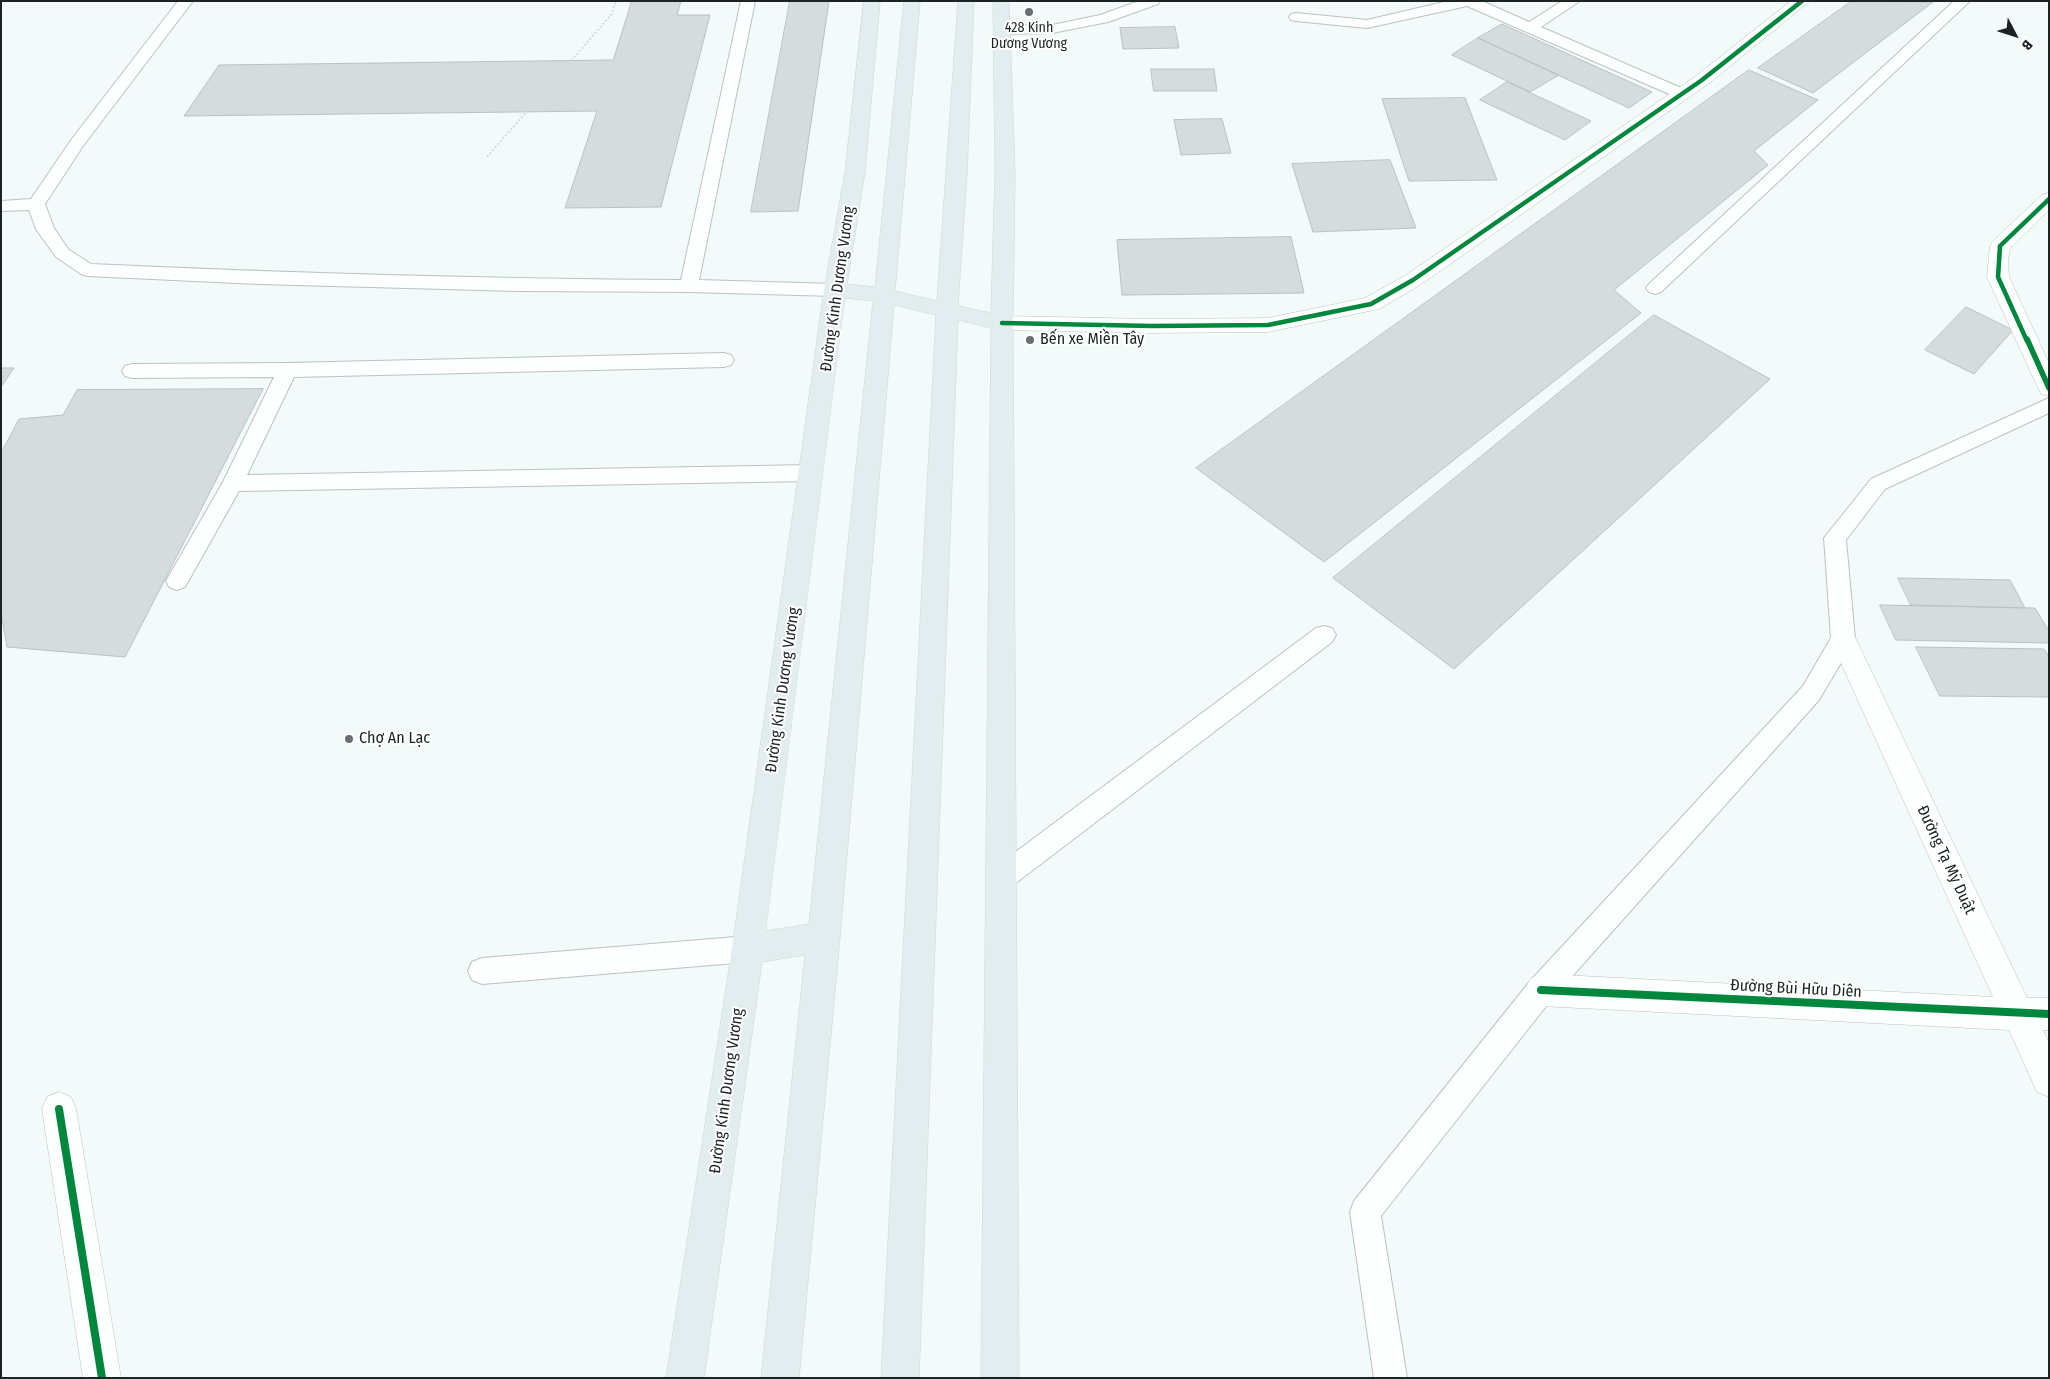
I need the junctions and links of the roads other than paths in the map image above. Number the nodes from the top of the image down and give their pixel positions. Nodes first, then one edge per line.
1 (186, 1) edge
2 (748, 1) edge
3 (872, 1) edge
4 (912, 1) edge
5 (966, 1) edge
6 (1001, 1) edge
7 (1153, 1) edge
8 (1469, 1) edge
9 (1574, 1) edge
10 (1802, 1) edge
11 (1963, 1) edge
12 (1296, 17) dead end
13 (1529, 28) junction
14 (1002, 30) junction
15 (1682, 94) junction
16 (36, 204) junction
17 (1, 206) edge
18 (2046, 206) edge
19 (689, 286) junction
20 (1655, 288) dead end
21 (835, 290) junction
22 (883, 295) junction
23 (948, 312) junction
24 (1002, 323) junction
25 (724, 360) dead end
26 (287, 370) junction
27 (132, 371) dead end
28 (2049, 388) edge
29 (2049, 405) edge
30 (812, 473) junction
31 (233, 483) junction
32 (177, 581) dead end
33 (1324, 635) dead end
34 (1843, 639) junction
35 (1003, 877) junction
36 (824, 937) junction
37 (748, 950) junction
38 (482, 971) dead end
39 (1541, 990) junction
40 (2033, 1014) edge
41 (2049, 1080) edge
42 (59, 1109) dead end
43 (102, 1378) edge
44 (685, 1378) edge
45 (780, 1378) edge
46 (900, 1378) edge
47 (1000, 1378) edge
48 (1391, 1378) edge

1 - 16 lane
2 - 19 lane
3 - 21 main road, Đường Kinh Dương Vương
4 - 22 main road
5 - 23 main road
6 - 14 main road
7 - 14 lane
8 - 12 lane
8 - 13 lane
9 - 13 lane
10 - 15 street
11 - 20 lane
13 - 15 lane
14 - 24 main road
15 - 24 street
16 - 17 lane
16 - 19 lane
18 - 28 street
19 - 21 lane
21 - 22 main road
21 - 30 main road, Đường Kinh Dương Vương
22 - 23 main road
22 - 36 main road
23 - 24 main road
23 - 46 main road
24 - 35 main road
25 - 26 lane
26 - 27 lane
26 - 31 lane
29 - 34 lane
30 - 31 lane
30 - 37 main road, Đường Kinh Dương Vương
31 - 32 lane
33 - 35 lane
34 - 39 lane
34 - 40 street, Đường Tạ Mỹ Duật
35 - 47 main road
36 - 37 main road
36 - 45 main road
37 - 38 lane
37 - 44 main road, Đường Kinh Dương Vương
39 - 40 street, Đường Bùi Hữu Diên
39 - 48 lane
40 - 41 street, Đường Tạ Mỹ Duật
42 - 43 street

